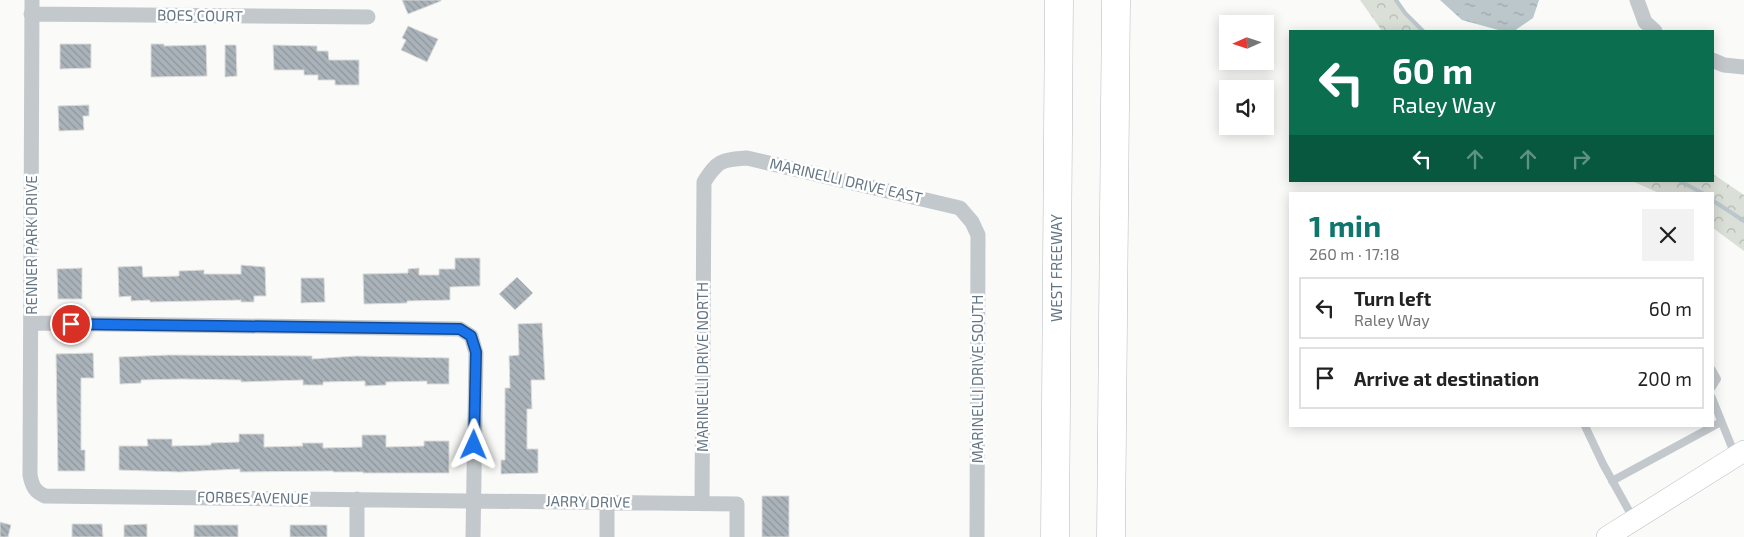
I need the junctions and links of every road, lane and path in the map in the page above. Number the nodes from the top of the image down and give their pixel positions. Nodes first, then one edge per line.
1 (1059, 0) edge
2 (1116, 0) edge
3 (1637, 0) edge
4 (32, 7) edge
5 (368, 17) dead end
6 (1654, 30) edge
7 (1714, 61) edge
8 (1744, 67) edge
9 (715, 166) joint
10 (972, 222) joint
11 (32, 323) junction
12 (1714, 403) edge
13 (1721, 422) junction
14 (1714, 426) edge
15 (1585, 427) edge
16 (1712, 427) edge
17 (1740, 454) edge
18 (1612, 481) junction
19 (34, 489) joint
20 (357, 499) junction
21 (473, 500) junction
22 (607, 502) junction
23 (702, 503) junction
24 (1634, 520) junction
25 (357, 537) edge
26 (473, 537) edge
27 (607, 537) edge
28 (737, 537) edge
29 (977, 537) edge
30 (1055, 537) edge
31 (1111, 537) edge
32 (1607, 537) edge

1 - 30 highway, WEST FREEWAY
2 - 31 highway
3 - 6 street
4 - 5 street, BOES COURT
4 - 11 street, RENNER PARK DRIVE
7 - 8 street
9 - 10 street, MARINELLI DRIVE EAST
9 - 23 street, MARINELLI DRIVE NORTH
10 - 29 street, MARINELLI DRIVE SOUTH
11 - 19 street, RENNER PARK DRIVE
11 - 21 street
12 - 13 lane
13 - 14 lane
13 - 17 lane
15 - 18 lane
16 - 18 lane
17 - 24 main road
18 - 24 lane
19 - 20 street, FORBES AVENUE
20 - 21 street, FORBES AVENUE
20 - 25 street
21 - 22 street, JARRY DRIVE
21 - 26 street
22 - 23 street, JARRY DRIVE
22 - 27 street
23 - 28 street
24 - 32 main road

